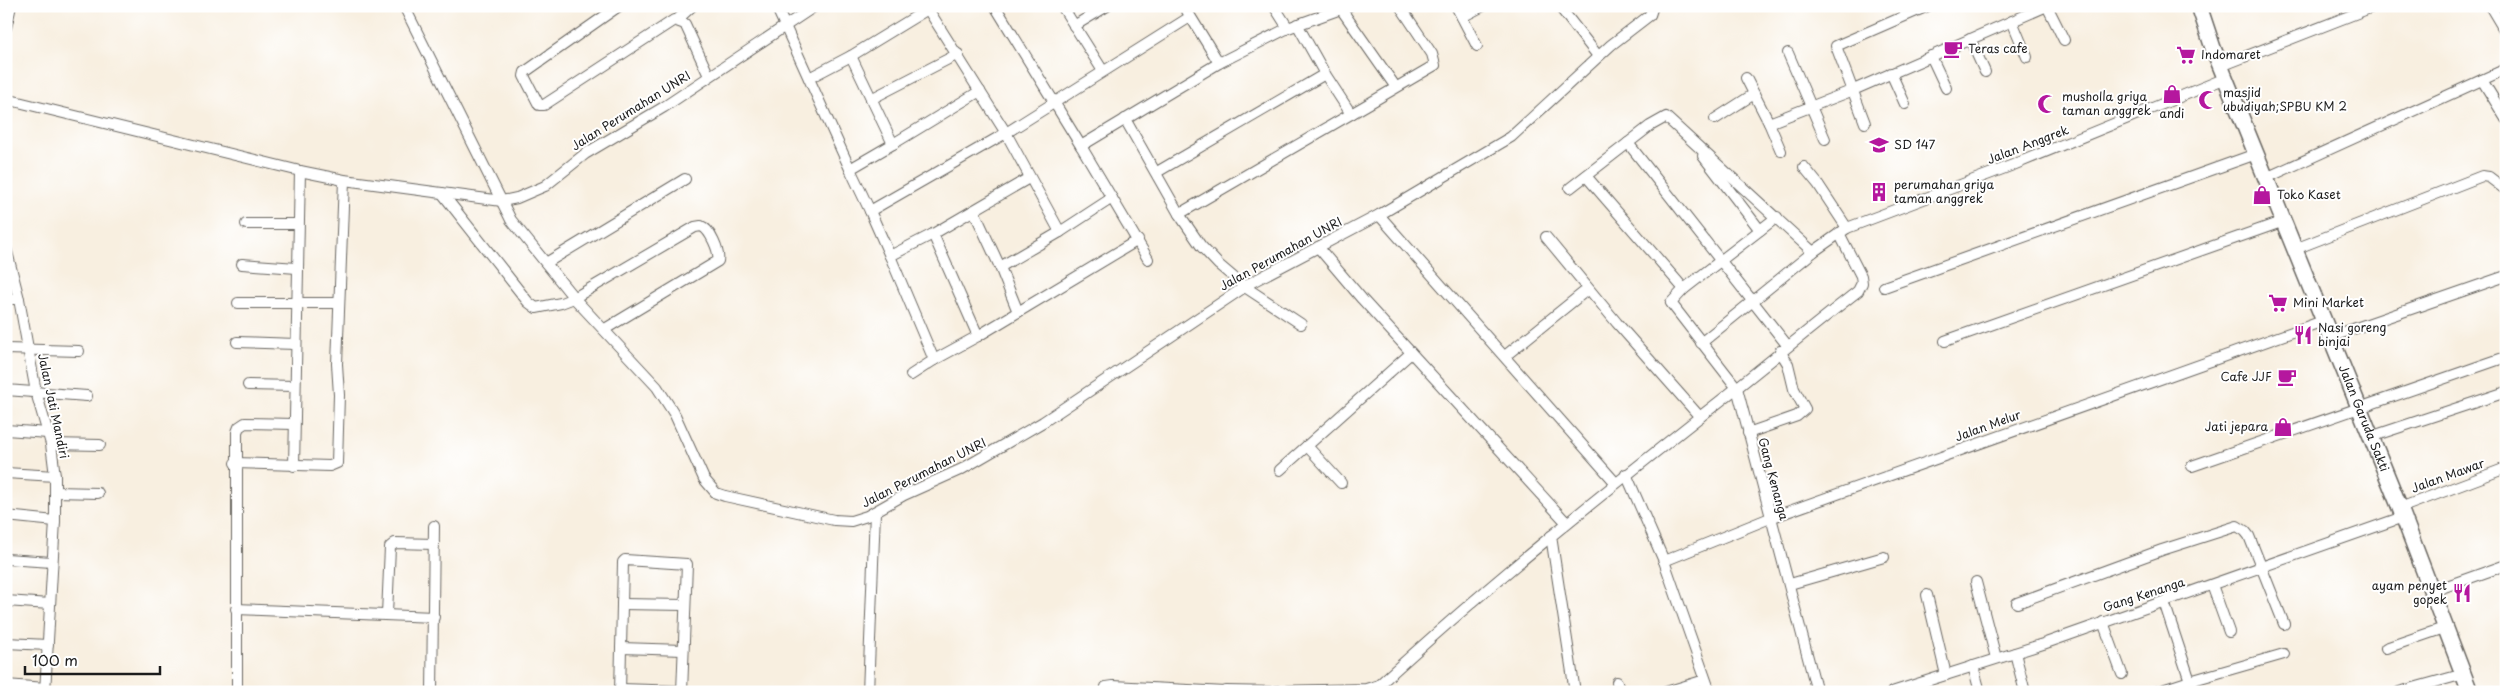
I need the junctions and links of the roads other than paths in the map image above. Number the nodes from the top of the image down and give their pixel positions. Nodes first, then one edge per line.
1 (10, 6) edge
2 (404, 6) edge
3 (619, 6) edge
4 (692, 6) edge
5 (776, 6) edge
6 (815, 6) edge
7 (995, 6) edge
8 (1062, 6) edge
9 (1107, 6) edge
10 (1184, 6) edge
11 (1274, 6) edge
12 (1400, 6) edge
13 (1456, 6) edge
14 (1483, 6) edge
15 (1559, 6) edge
16 (1653, 6) edge
17 (1928, 6) edge
18 (2047, 6) edge
19 (2199, 6) edge
20 (2376, 6) edge
21 (2490, 6) edge
22 (927, 8) edge
23 (1345, 8) edge
24 (1190, 17) junction
25 (1462, 17) junction
26 (678, 19) junction
27 (2012, 21) junction
28 (785, 25) junction
29 (1074, 26) junction
30 (1293, 26) junction
31 (6, 28) edge
32 (2506, 33) edge
33 (1970, 40) junction
34 (2064, 40) dead end
35 (1477, 46) dead end
36 (1788, 53) dead end
37 (958, 54) junction
38 (851, 56) junction
39 (1598, 56) junction
40 (1931, 56) junction
41 (2027, 57) dead end
42 (1220, 62) junction
43 (2506, 68) edge
44 (1103, 71) junction
45 (1985, 72) dead end
46 (2223, 72) junction
47 (1891, 73) junction
48 (1325, 74) junction
49 (709, 76) junction
50 (809, 78) junction
51 (1746, 78) dead end
52 (2482, 80) junction
53 (1395, 86) junction
54 (1946, 88) dead end
55 (1851, 90) junction
56 (980, 91) junction
57 (1754, 94) junction
58 (871, 98) junction
59 (6, 99) edge
60 (1054, 102) junction
61 (1904, 104) dead end
62 (1811, 107) junction
63 (1351, 114) junction
64 (1125, 119) junction
65 (1715, 119) dead end
66 (2506, 119) edge
67 (1774, 121) junction
68 (1865, 123) dead end
69 (1006, 133) junction
70 (1690, 139) junction
71 (1825, 139) dead end
72 (1628, 143) junction
73 (893, 144) junction
74 (1081, 146) junction
75 (1781, 152) dead end
76 (2256, 154) junction
77 (1804, 167) dead end
78 (850, 169) junction
79 (300, 171) junction
80 (1157, 172) junction
81 (1586, 176) junction
82 (1029, 178) junction
83 (2266, 178) junction
84 (685, 179) dead end
85 (344, 180) junction
86 (1570, 188) dead end
87 (2506, 190) edge
88 (442, 193) junction
89 (1112, 198) junction
90 (502, 201) junction
91 (870, 211) junction
92 (974, 211) junction
93 (1179, 214) junction
94 (1379, 215) junction
95 (1777, 217) junction
96 (2284, 221) junction
97 (246, 224) dead end
98 (298, 224) junction
99 (1760, 230) junction
100 (1843, 231) junction
101 (1060, 232) junction
102 (933, 234) junction
103 (1546, 237) dead end
104 (1138, 240) junction
105 (1318, 247) junction
106 (2295, 249) junction
107 (6, 251) edge
108 (1813, 252) junction
109 (890, 256) junction
110 (1148, 259) dead end
111 (1721, 261) junction
112 (546, 263) junction
113 (242, 264) dead end
114 (1000, 267) junction
115 (297, 268) junction
116 (2506, 276) edge
117 (1245, 287) junction
118 (1884, 287) dead end
119 (1588, 289) junction
120 (1684, 289) junction
121 (574, 298) junction
122 (6, 299) edge
123 (19, 299) junction
124 (1752, 300) junction
125 (238, 303) dead end
126 (297, 304) junction
127 (339, 304) junction
128 (1018, 312) junction
129 (2323, 321) junction
130 (1301, 324) dead end
131 (604, 329) junction
132 (978, 336) junction
133 (2330, 337) junction
134 (1945, 341) dead end
135 (237, 342) dead end
136 (1701, 343) junction
137 (296, 344) junction
138 (1784, 348) junction
139 (6, 349) edge
140 (28, 350) junction
141 (79, 352) dead end
142 (1410, 353) junction
143 (1505, 356) junction
144 (2505, 358) edge
145 (934, 360) junction
146 (911, 375) dead end
147 (248, 386) dead end
148 (295, 386) junction
149 (1737, 388) junction
150 (6, 390) edge
151 (36, 392) junction
152 (2506, 392) edge
153 (87, 396) dead end
154 (2359, 407) junction
155 (1700, 417) junction
156 (294, 424) junction
157 (6, 430) edge
158 (48, 433) junction
159 (1748, 433) junction
160 (2370, 437) junction
161 (51, 444) junction
162 (100, 445) dead end
163 (1307, 446) junction
164 (235, 463) junction
165 (294, 466) junction
166 (2192, 466) dead end
167 (2506, 468) edge
168 (1280, 470) dead end
169 (6, 472) edge
170 (1626, 474) junction
171 (55, 476) junction
172 (1615, 482) junction
173 (1341, 483) dead end
174 (55, 492) junction
175 (98, 493) dead end
176 (875, 512) junction
177 (2401, 512) junction
178 (6, 516) edge
179 (1770, 518) junction
180 (55, 521) junction
181 (1566, 522) junction
182 (434, 526) dead end
183 (1551, 536) junction
184 (434, 544) junction
185 (1884, 557) dead end
186 (6, 559) edge
187 (52, 562) junction
188 (1664, 562) junction
189 (2506, 566) edge
190 (2262, 568) junction
191 (1976, 582) dead end
192 (1790, 584) junction
193 (2212, 585) junction
194 (2432, 591) junction
195 (1927, 595) dead end
196 (6, 601) edge
197 (2164, 602) junction
198 (2017, 603) dead end
199 (50, 604) junction
200 (622, 604) junction
201 (685, 605) junction
202 (236, 609) junction
203 (387, 614) junction
204 (434, 617) junction
205 (2103, 622) junction
206 (2284, 624) dead end
207 (2446, 627) junction
208 (2229, 632) dead end
209 (6, 643) edge
210 (48, 645) junction
211 (622, 648) junction
212 (2386, 648) dead end
213 (683, 650) junction
214 (2015, 653) junction
215 (2284, 654) dead end
216 (1996, 658) junction
217 (1973, 666) junction
218 (2122, 674) dead end
219 (2464, 674) junction
220 (1946, 675) junction
221 (1705, 680) junction
222 (2190, 681) junction
223 (6, 684) edge
224 (45, 690) edge
225 (620, 690) edge
226 (682, 691) edge
227 (1226, 691) edge
228 (1277, 691) edge
229 (237, 692) edge
230 (432, 692) edge
231 (868, 692) edge
232 (1105, 692) edge
233 (1575, 692) edge
234 (1666, 692) edge
235 (1710, 692) edge
236 (1817, 692) edge
237 (1892, 692) edge
238 (1980, 692) edge
239 (2025, 692) edge
240 (2156, 692) edge
241 (2399, 692) edge
242 (2470, 692) edge

1 - 31 street
2 - 90 street
3 - 26 street
4 - 26 street
5 - 28 street
6 - 28 street, Jalan Perumahan UNRI
7 - 60 street
8 - 29 street
9 - 29 street
10 - 24 street
11 - 30 street
12 - 53 street
13 - 25 street
14 - 25 street
15 - 39 street
16 - 39 street, Jalan Perumahan UNRI
17 - 55 street
18 - 27 street
18 - 34 street
19 - 46 highway, Jalan Garuda Sakti
20 - 46 street, Jalan Anggrek
21 - 32 street
22 - 37 street
22 - 38 street
23 - 30 street
23 - 53 street
24 - 42 street
24 - 44 street
25 - 35 street
26 - 49 street
27 - 33 street
27 - 41 street
28 - 49 street, Jalan Perumahan UNRI
28 - 50 street
29 - 44 street
30 - 42 street
30 - 48 street
33 - 40 street
33 - 45 street
36 - 62 street
37 - 56 street
37 - 58 street
38 - 50 street
38 - 58 street
39 - 94 street, Jalan Perumahan UNRI
40 - 47 street
40 - 54 street
42 - 64 street
43 - 52 street
44 - 60 street
46 - 76 highway, Jalan Garuda Sakti
46 - 100 street, Jalan Anggrek
47 - 55 street
47 - 61 street
48 - 63 street
48 - 80 street
49 - 90 street, Jalan Perumahan UNRI
50 - 78 street
51 - 57 street
52 - 66 street
52 - 83 street
53 - 63 street
55 - 62 street
55 - 68 street
56 - 69 street
56 - 73 street
57 - 65 street
57 - 67 street
58 - 73 street
59 - 79 street
60 - 69 street
60 - 74 street
62 - 67 street
62 - 71 street
63 - 93 street
64 - 74 street
64 - 80 street
67 - 75 street
69 - 82 street
69 - 91 street
70 - 72 street
70 - 95 street
70 - 99 street
72 - 81 street
72 - 111 street
73 - 78 street
74 - 89 street
76 - 83 highway, Jalan Garuda Sakti
76 - 118 street
77 - 100 street
78 - 91 street
79 - 85 street
79 - 98 street
80 - 93 street
81 - 86 street
81 - 120 street
82 - 92 street
82 - 101 street
83 - 96 highway, Jalan Garuda Sakti
84 - 112 street
85 - 88 street
85 - 127 street
87 - 106 street
88 - 90 street
88 - 121 street
89 - 101 street
89 - 104 street
90 - 112 street, Jalan Perumahan UNRI
91 - 109 street
92 - 102 street
92 - 114 street
93 - 117 street
94 - 105 street, Jalan Perumahan UNRI
94 - 143 street
95 - 99 street
95 - 108 street
96 - 106 highway, Jalan Garuda Sakti
96 - 134 street
97 - 98 street
98 - 115 street
99 - 111 street
100 - 108 street, Jalan Anggrek
100 - 138 street
101 - 114 street
102 - 109 street
102 - 132 street
103 - 119 street
104 - 110 street
104 - 128 street
105 - 117 street, Jalan Perumahan UNRI
105 - 142 street
106 - 129 highway, Jalan Garuda Sakti
107 - 123 street, Jalan Jati Mandiri
108 - 124 street, Jalan Anggrek
109 - 145 street
111 - 120 street
111 - 124 street
112 - 121 street, Jalan Perumahan UNRI
113 - 115 street
114 - 128 street
115 - 126 street
116 - 133 street
117 - 130 street
117 - 176 street, Jalan Perumahan UNRI
119 - 143 street
119 - 155 street
120 - 136 street
121 - 131 street, Jalan Perumahan UNRI
121 - 131 street
122 - 123 street
123 - 140 street, Jalan Jati Mandiri
124 - 136 street, Jalan Anggrek
124 - 138 street
125 - 126 street
126 - 127 street
126 - 137 street
127 - 165 street
128 - 132 street
129 - 133 highway, Jalan Garuda Sakti
129 - 179 street, Jalan Melur
131 - 176 street, Jalan Perumahan UNRI
132 - 145 street
133 - 154 highway, Jalan Garuda Sakti
135 - 137 street
136 - 149 street
137 - 148 street
138 - 149 street
138 - 159 street
139 - 140 street
140 - 141 street
140 - 151 street, Jalan Jati Mandiri
142 - 163 street
142 - 181 street
143 - 172 street
144 - 154 street
145 - 146 street
147 - 148 street
148 - 156 street
149 - 155 street
149 - 159 street, Gang Kenanga
150 - 151 street
151 - 153 street
151 - 158 street, Jalan Jati Mandiri
152 - 160 street
154 - 160 highway, Jalan Garuda Sakti
154 - 166 street
155 - 170 street
156 - 164 street
156 - 165 street
157 - 158 street
158 - 161 street, Jalan Jati Mandiri
159 - 179 street, Gang Kenanga
160 - 177 highway, Jalan Garuda Sakti
161 - 162 street
161 - 171 street, Jalan Jati Mandiri
163 - 168 street
163 - 173 street
164 - 165 street
164 - 202 street
167 - 177 street, Jalan Mawar
169 - 171 street
170 - 172 street
170 - 188 street
171 - 174 street, Jalan Jati Mandiri
172 - 181 street
174 - 175 street
174 - 180 street, Jalan Jati Mandiri
176 - 231 street
177 - 190 street, Gang Kenanga
177 - 194 highway, Jalan Garuda Sakti
178 - 180 street
179 - 188 street, Jalan Melur
179 - 192 street, Gang Kenanga
180 - 187 street, Jalan Jati Mandiri
181 - 183 street
182 - 184 street
183 - 228 street
183 - 233 street
184 - 203 street
184 - 204 street
185 - 192 street
186 - 187 street
187 - 199 street, Jalan Jati Mandiri
188 - 221 street
189 - 194 street
190 - 193 street, Gang Kenanga
190 - 198 street
190 - 206 street
191 - 216 street
192 - 236 street, Gang Kenanga
193 - 197 street, Gang Kenanga
193 - 208 street
194 - 207 highway, Jalan Garuda Sakti
195 - 220 street
196 - 199 street
197 - 205 street, Gang Kenanga
197 - 222 street
199 - 210 street, Jalan Jati Mandiri
200 - 201 street
200 - 201 street
200 - 211 street
201 - 213 street
202 - 203 street
202 - 229 street
203 - 204 street
204 - 230 street
205 - 214 street, Gang Kenanga
205 - 218 street
207 - 212 street
207 - 219 highway, Jalan Garuda Sakti
209 - 210 street
210 - 224 street, Jalan Jati Mandiri
211 - 213 street
211 - 225 street
213 - 226 street
214 - 216 street, Gang Kenanga
214 - 239 street
215 - 222 street
216 - 217 street, Gang Kenanga
217 - 220 street, Gang Kenanga
217 - 238 street
219 - 241 street
219 - 242 highway, Jalan Garuda Sakti
220 - 237 street, Gang Kenanga
221 - 234 street
221 - 235 street
222 - 240 street
223 - 224 street
225 - 226 street
227 - 228 street
227 - 232 street

